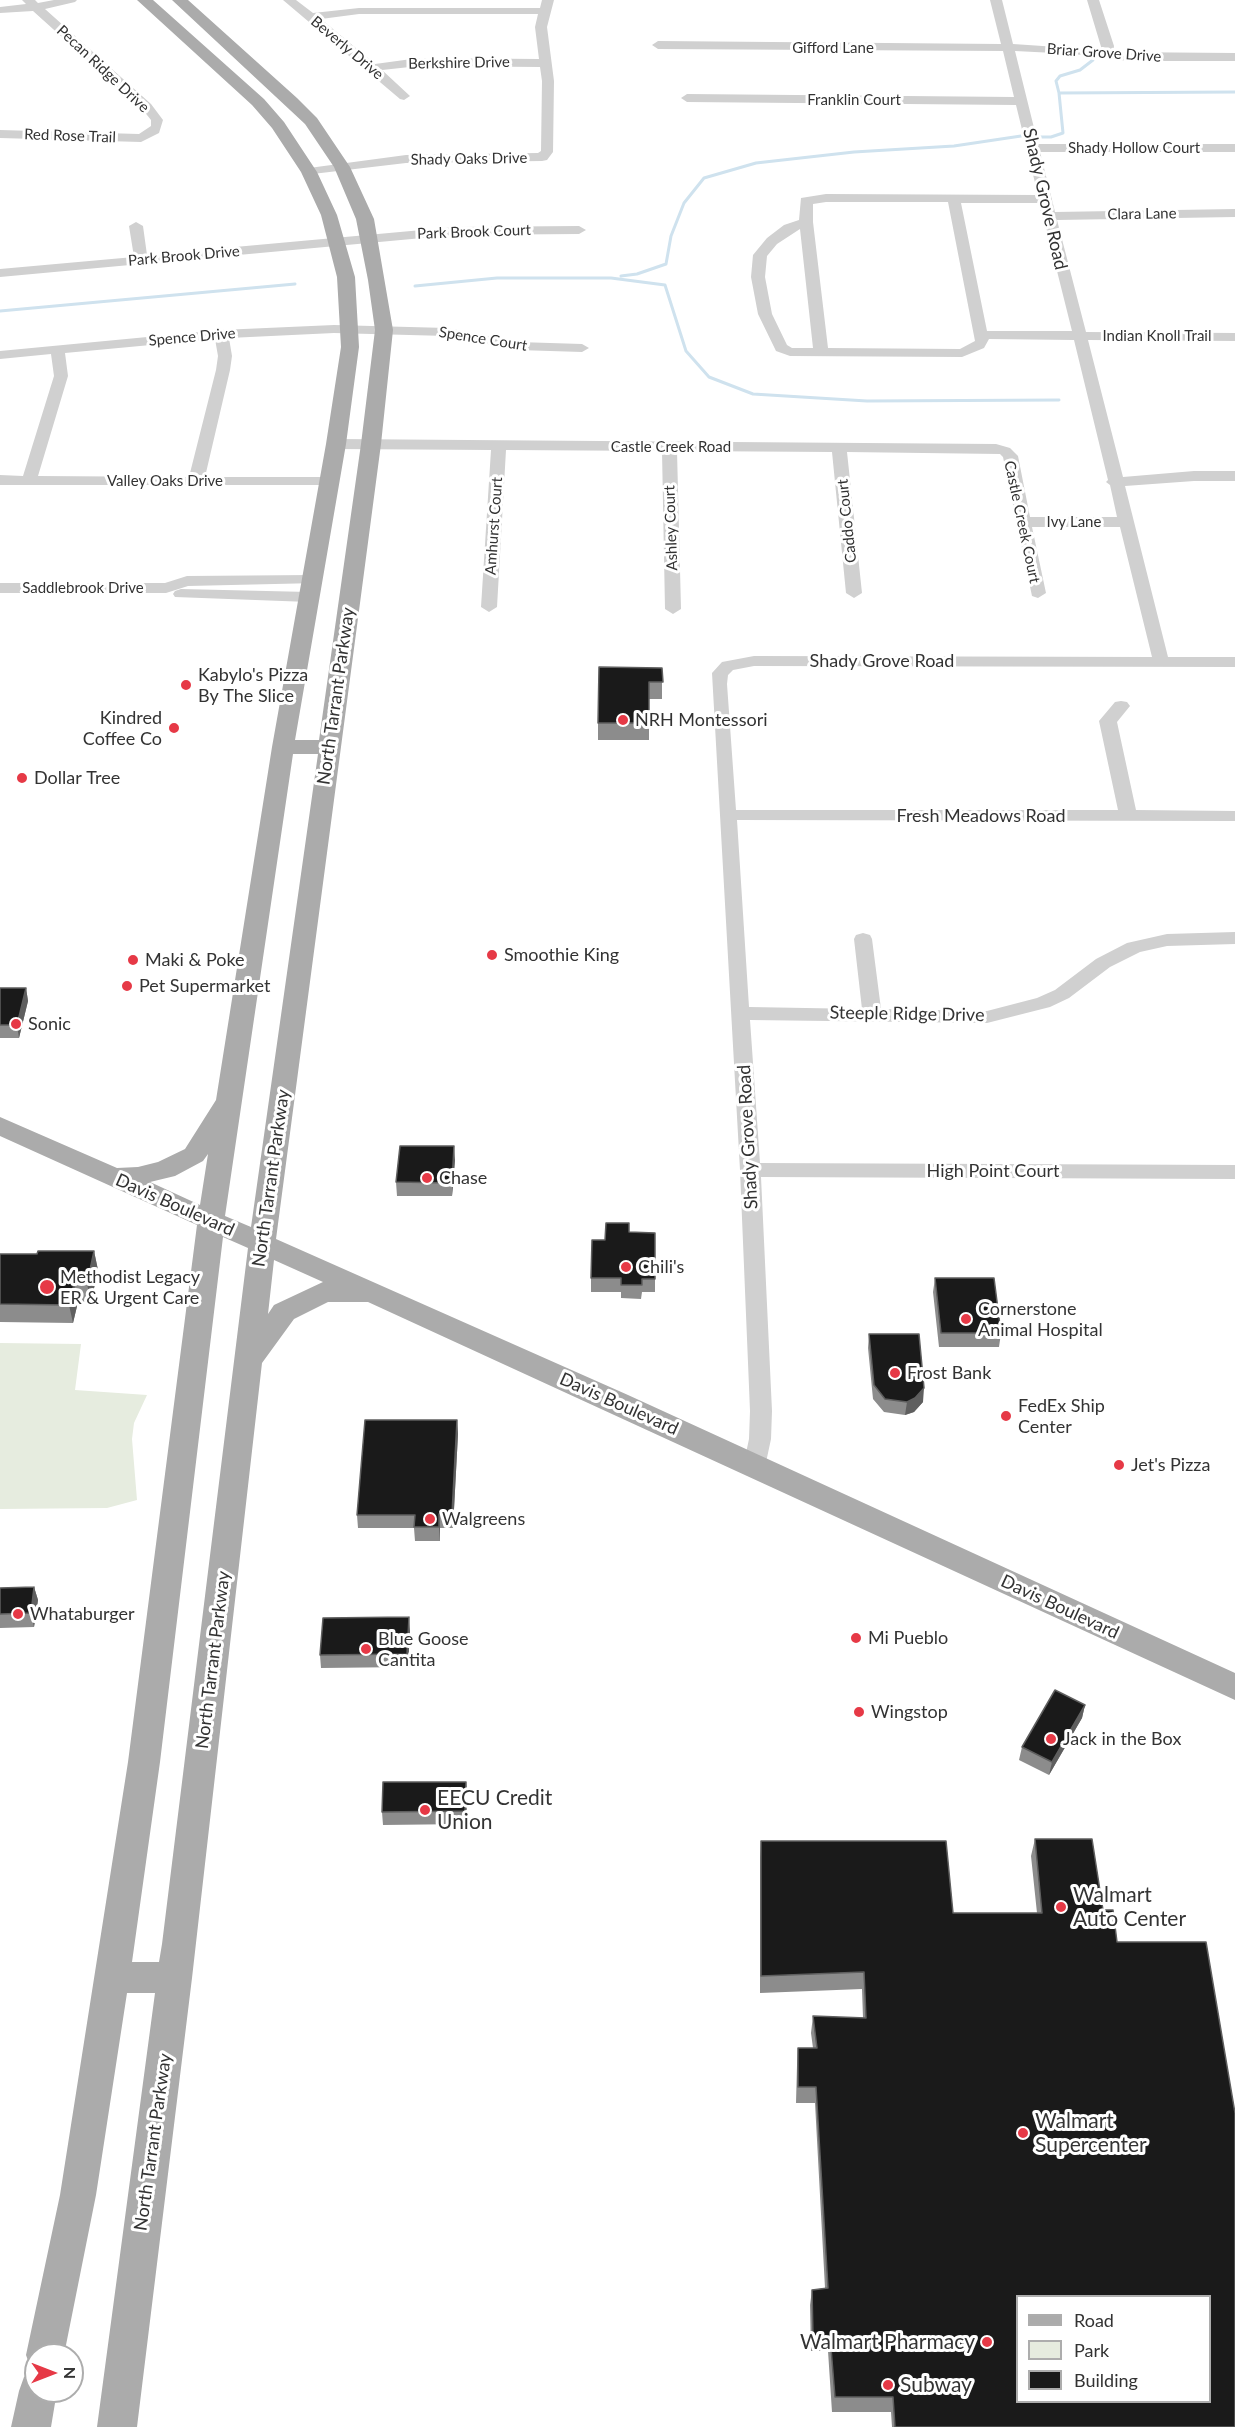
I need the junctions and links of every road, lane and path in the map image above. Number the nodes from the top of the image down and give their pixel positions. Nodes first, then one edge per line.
1 (71, 0) edge
2 (144, 0) edge
3 (179, 0) edge
4 (289, 0) edge
5 (996, 0) edge
6 (1093, 0) edge
7 (32, 4) edge
8 (546, 5) edge
9 (0, 10) edge
10 (310, 17) junction
11 (658, 45) dead end
12 (1009, 48) junction
13 (1107, 55) junction
14 (1235, 57) edge
15 (546, 63) junction
16 (372, 68) junction
17 (404, 96) dead end
18 (687, 98) dead end
19 (1022, 101) junction
20 (0, 134) edge
21 (141, 138) joint
22 (1033, 148) junction
23 (1235, 148) edge
24 (342, 167) junction
25 (309, 172) junction
26 (954, 199) junction
27 (1044, 199) junction
28 (1235, 213) edge
29 (1048, 216) junction
30 (806, 222) junction
31 (135, 226) dead end
32 (579, 230) dead end
33 (369, 239) junction
34 (338, 242) junction
35 (141, 260) junction
36 (0, 273) edge
37 (350, 329) junction
38 (384, 330) junction
39 (221, 334) junction
40 (981, 335) junction
41 (1078, 336) junction
42 (1235, 336) edge
43 (582, 348) dead end
44 (57, 350) junction
45 (821, 352) junction
46 (0, 355) edge
47 (336, 444) junction
48 (371, 444) junction
49 (499, 446) junction
50 (669, 447) junction
51 (839, 448) junction
52 (1005, 451) joint
53 (1235, 476) edge
54 (0, 480) edge
55 (29, 480) junction
56 (196, 482) junction
57 (330, 482) junction
58 (1114, 482) junction
59 (1024, 522) junction
60 (1124, 522) junction
61 (355, 551) junction
62 (0, 588) edge
63 (311, 589) junction
64 (854, 593) dead end
65 (1038, 593) dead end
66 (489, 607) dead end
67 (673, 609) dead end
68 (1161, 661) junction
69 (1235, 662) edge
70 (1121, 706) dead end
71 (283, 747) junction
72 (330, 747) junction
73 (727, 815) junction
74 (1128, 816) junction
75 (1235, 816) edge
76 (1235, 938) edge
77 (863, 939) dead end
78 (741, 1013) junction
79 (872, 1014) junction
80 (231, 1095) junction
81 (0, 1126) edge
82 (750, 1170) junction
83 (1235, 1172) edge
84 (111, 1177) junction
85 (211, 1221) junction
86 (262, 1243) junction
87 (378, 1294) junction
88 (248, 1361) junction
89 (754, 1467) junction
90 (1235, 1687) edge
91 (112, 1977) junction
92 (175, 1978) junction
93 (47, 2343) edge
94 (35, 2403) edge
95 (30, 2427) edge
96 (117, 2427) edge

1 - 7 street
2 - 25 main road
3 - 24 main road, North Tarrant Parkway
4 - 10 street, Beverly Drive
5 - 12 street, Shady Grove Road
6 - 13 street
7 - 9 street
7 - 21 street, Pecan Ridge Drive
8 - 10 street
8 - 15 street, Shady Oaks Drive
10 - 16 street, Beverly Drive
11 - 12 street, Gifford Lane
12 - 13 street, Briar Grove Drive
12 - 19 street, Shady Grove Road
13 - 14 street, Briar Grove Drive
15 - 16 street, Berkshire Drive
15 - 24 street, Shady Oaks Drive
16 - 17 street, Beverly Drive
18 - 19 street, Franklin Court
19 - 22 street, Shady Grove Road
20 - 21 street, Red Rose Trail
22 - 23 street, Shady Hollow Court
22 - 27 street, Shady Grove Road
24 - 25 street, Shady Oaks Drive
24 - 33 main road, North Tarrant Parkway
25 - 34 main road
26 - 27 street
26 - 30 street
26 - 40 street
27 - 29 street, Shady Grove Road
28 - 29 street, Clara Lane
29 - 41 street, Shady Grove Road
30 - 45 street
30 - 45 street
31 - 35 street
32 - 33 street, Park Brook Court
33 - 34 street, Park Brook Drive
33 - 38 main road, North Tarrant Parkway
34 - 35 street, Park Brook Drive
34 - 37 main road
35 - 36 street, Park Brook Drive
37 - 38 street, Spence Drive
37 - 39 street, Spence Drive
37 - 47 main road
38 - 43 street, Spence Court
38 - 48 main road, North Tarrant Parkway
39 - 44 street, Spence Drive
39 - 56 street
40 - 41 street, Indian Knoll Trail
40 - 45 street
41 - 42 street, Indian Knoll Trail
41 - 58 street, Shady Grove Road
44 - 46 street, Spence Drive
44 - 55 street
47 - 48 street, Castle Creek Road
47 - 57 main road
48 - 49 street, Castle Creek Road
48 - 61 main road, North Tarrant Parkway
49 - 50 street, Castle Creek Road
49 - 66 street, Amhurst Court
50 - 51 street, Castle Creek Road
50 - 67 street, Ashley Court
51 - 52 street, Castle Creek Road
51 - 64 street, Caddo Court
52 - 59 street, Castle Creek Court
53 - 58 street
54 - 55 street, Valley Oaks Drive
55 - 56 street, Valley Oaks Drive
56 - 57 street, Valley Oaks Drive
57 - 61 main road
57 - 63 main road
58 - 60 street, Shady Grove Road
59 - 60 street, Ivy Lane
59 - 65 street, Castle Creek Court
60 - 68 street, Shady Grove Road
61 - 72 main road, North Tarrant Parkway
62 - 63 street, Saddlebrook Drive
63 - 71 main road
68 - 69 street
68 - 73 street, Shady Grove Road
70 - 74 street
71 - 72 main road
71 - 80 main road
72 - 86 main road, North Tarrant Parkway
73 - 74 street, Fresh Meadows Road
73 - 78 street, Shady Grove Road
74 - 75 street, Fresh Meadows Road
76 - 79 street, Steeple Ridge Drive
77 - 79 street
78 - 79 street, Steeple Ridge Drive
78 - 82 street, Shady Grove Road
80 - 84 main road
80 - 85 main road
81 - 84 main road, Davis Boulevard
82 - 83 street, High Point Court
82 - 89 street, Shady Grove Road
84 - 85 main road, Davis Boulevard
85 - 86 main road, Davis Boulevard
85 - 91 main road
86 - 87 main road, Davis Boulevard
86 - 88 main road, North Tarrant Parkway
87 - 88 main road
87 - 89 main road, Davis Boulevard
88 - 92 main road, North Tarrant Parkway
89 - 90 main road, Davis Boulevard
91 - 92 main road
91 - 93 main road
92 - 96 main road, North Tarrant Parkway
94 - 95 main road

